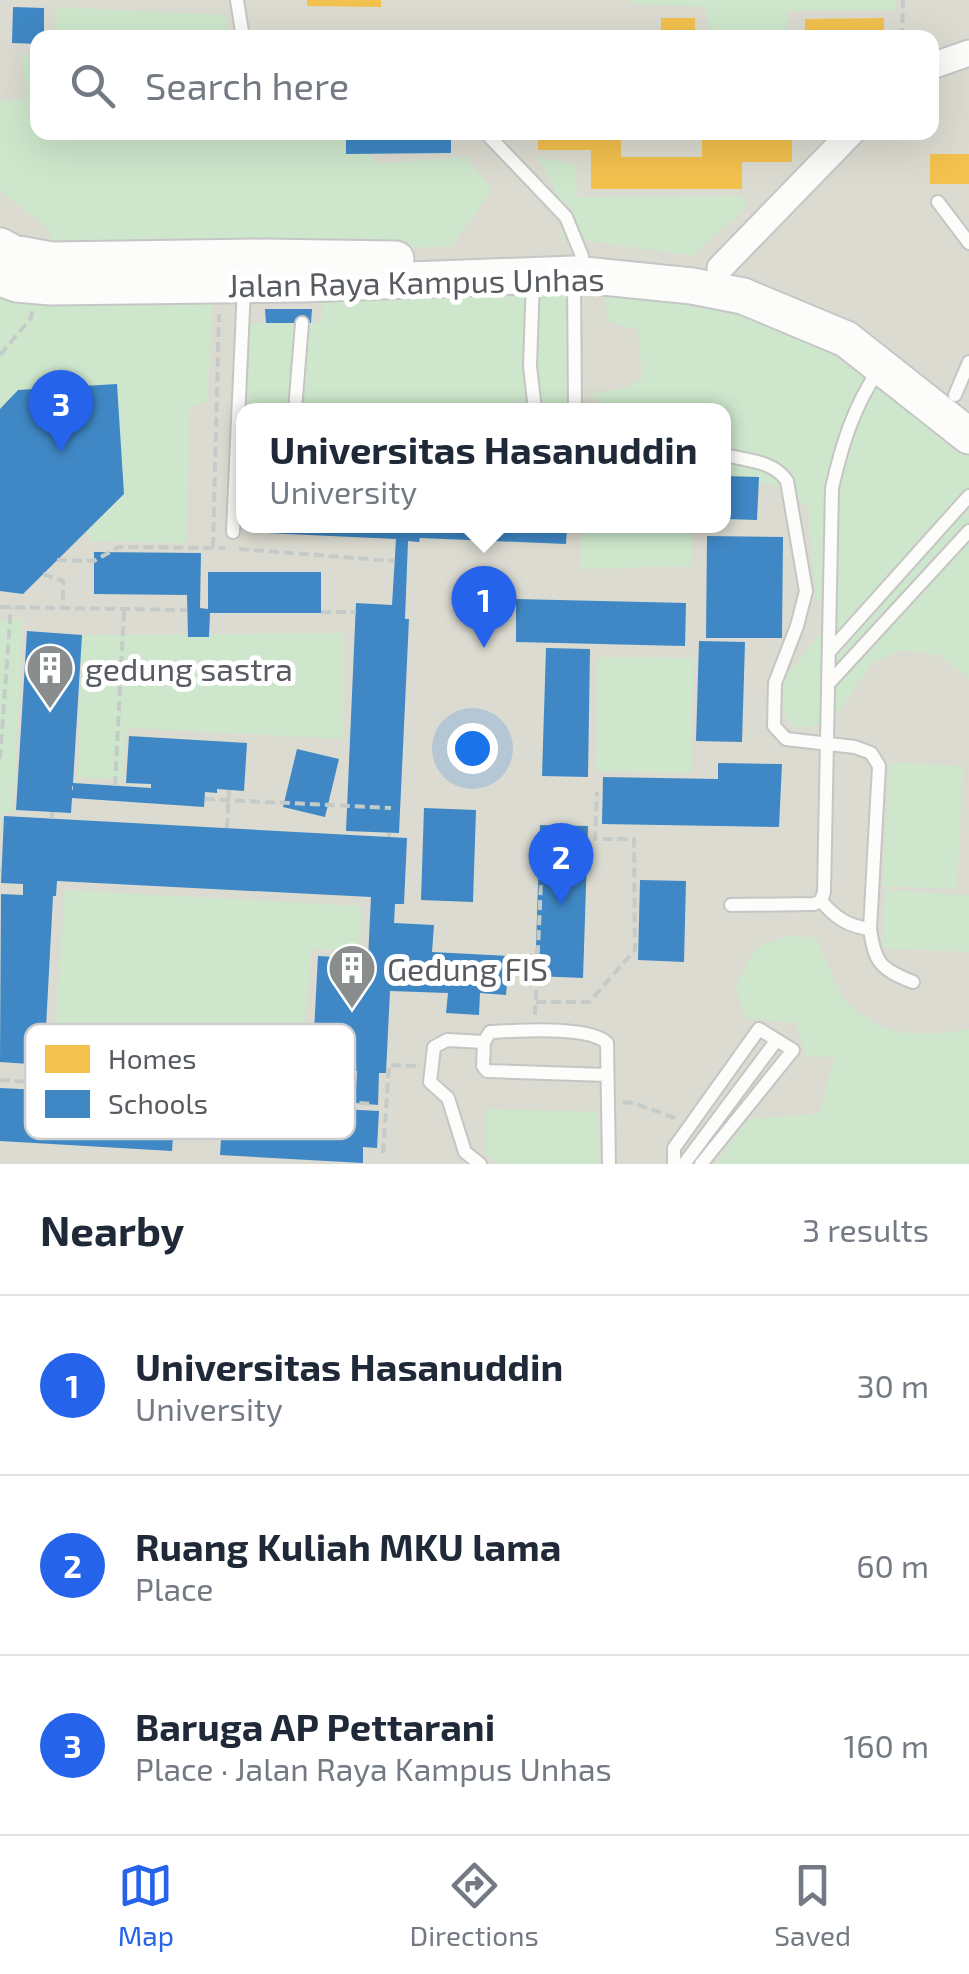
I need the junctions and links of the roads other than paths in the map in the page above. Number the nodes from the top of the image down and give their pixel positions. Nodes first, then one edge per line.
1 (237, 0) edge
2 (242, 30) edge
3 (969, 53) edge
4 (939, 64) edge
5 (492, 140) edge
6 (844, 140) edge
7 (938, 202) dead end
8 (969, 242) edge
9 (0, 246) edge
10 (578, 265) junction
11 (720, 268) junction
12 (648, 271) junction
13 (534, 276) junction
14 (0, 278) edge
15 (232, 284) junction
16 (302, 323) dead end
17 (969, 362) edge
18 (882, 366) junction
19 (962, 400) edge
20 (296, 403) edge
21 (535, 403) edge
22 (575, 403) edge
23 (969, 436) edge
24 (731, 457) edge
25 (969, 496) edge
26 (969, 531) edge
27 (233, 532) dead end
28 (830, 651) junction
29 (830, 682) junction
30 (829, 744) junction
31 (822, 901) junction
32 (732, 905) dead end
33 (870, 929) junction
34 (913, 982) dead end
35 (776, 1041) junction
36 (484, 1042) junction
37 (607, 1074) junction
38 (480, 1164) edge
39 (609, 1164) edge
40 (674, 1164) edge
41 (684, 1164) edge
42 (701, 1164) edge

1 - 2 lane
3 - 4 street
5 - 10 lane, Jalan Raya Kampus Unhas
6 - 11 street
7 - 8 lane
9 - 10 street, Jalan Raya Kampus Unhas
10 - 12 street, Jalan Raya Kampus Unhas
10 - 13 street, Jalan Raya Kampus Unhas
10 - 22 lane
11 - 12 street, Jalan Raya Kampus Unhas
11 - 19 street, Jalan Raya Kampus Unhas
12 - 18 street, Jalan Raya Kampus Unhas
13 - 15 street, Jalan Raya Kampus Unhas
13 - 21 lane
14 - 15 street, Jalan Raya Kampus Unhas
15 - 27 lane
16 - 20 lane
17 - 19 lane
18 - 23 street, Jalan Raya Kampus Unhas
18 - 28 lane
24 - 30 lane
25 - 28 lane
26 - 29 lane
28 - 29 lane
29 - 30 lane
30 - 31 lane
30 - 33 lane
31 - 32 lane
31 - 33 lane
33 - 34 lane
35 - 40 lane
35 - 41 lane
35 - 42 lane
36 - 37 lane
36 - 37 lane
36 - 38 lane
37 - 39 lane

